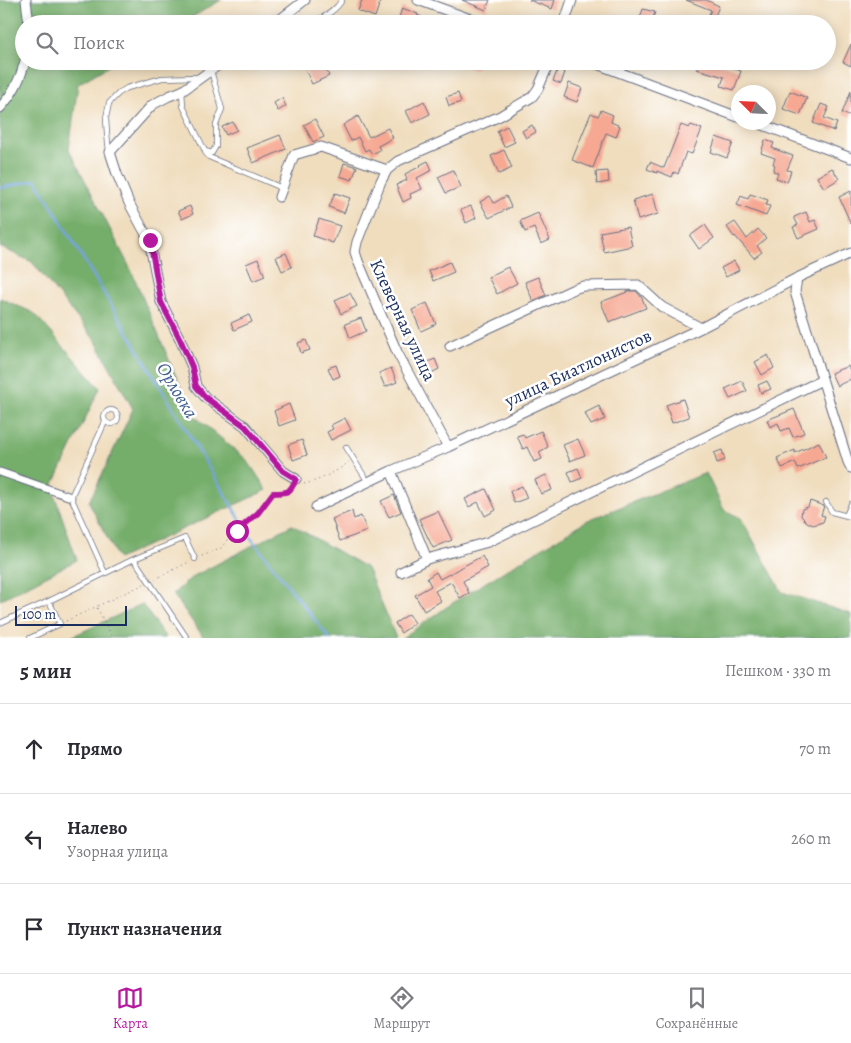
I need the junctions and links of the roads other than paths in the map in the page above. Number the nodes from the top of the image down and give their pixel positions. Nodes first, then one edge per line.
1 (26, 0) edge
2 (306, 0) edge
3 (342, 0) edge
4 (418, 0) edge
5 (572, 0) edge
6 (28, 15) edge
7 (286, 15) edge
8 (326, 15) edge
9 (459, 15) edge
10 (567, 15) edge
11 (23, 70) edge
12 (212, 70) edge
13 (546, 70) edge
14 (613, 70) edge
15 (207, 74) junction
16 (182, 91) junction
17 (0, 108) edge
18 (731, 113) edge
19 (776, 130) edge
20 (205, 150) junction
21 (110, 152) junction
22 (851, 158) edge
23 (387, 170) junction
24 (280, 192) joint
25 (851, 253) edge
26 (797, 278) junction
27 (701, 328) junction
28 (450, 346) dead end
29 (822, 380) junction
30 (105, 422) dead end
31 (346, 447) dead end
32 (448, 447) junction
33 (851, 468) edge
34 (390, 471) junction
35 (0, 472) edge
36 (296, 479) road end
37 (368, 482) junction
38 (71, 497) junction
39 (826, 502) dead end
40 (851, 504) edge
41 (316, 507) dead end
42 (849, 516) edge
43 (134, 559) junction
44 (195, 559) road end
45 (427, 560) junction
46 (401, 572) dead end
47 (105, 574) junction
48 (49, 601) junction
49 (0, 623) edge
50 (30, 638) edge
51 (187, 638) edge

1 - 6 street
2 - 7 street
3 - 8 lane
4 - 9 street
5 - 10 street
11 - 17 street
12 - 15 street
13 - 23 street
14 - 18 street
15 - 16 street
15 - 20 lane
15 - 21 lane
16 - 20 lane
16 - 21 street
19 - 22 street
20 - 24 lane
21 - 36 street
23 - 24 street
23 - 32 street, Клеверная улица
25 - 26 street, улица Биатлонистов
26 - 27 street, улица Биатлонистов
26 - 29 street
27 - 28 street
27 - 32 street, улица Биатлонистов
29 - 33 street
29 - 45 street
30 - 38 lane
31 - 37 lane
32 - 34 street, улица Биатлонистов
34 - 37 street, улица Биатлонистов
34 - 45 street
35 - 38 street
37 - 41 street, улица Биатлонистов
38 - 47 lane
39 - 42 lane
40 - 42 lane
43 - 44 lane
43 - 47 lane
43 - 51 lane
45 - 46 street
47 - 48 lane
48 - 49 lane
48 - 50 lane

